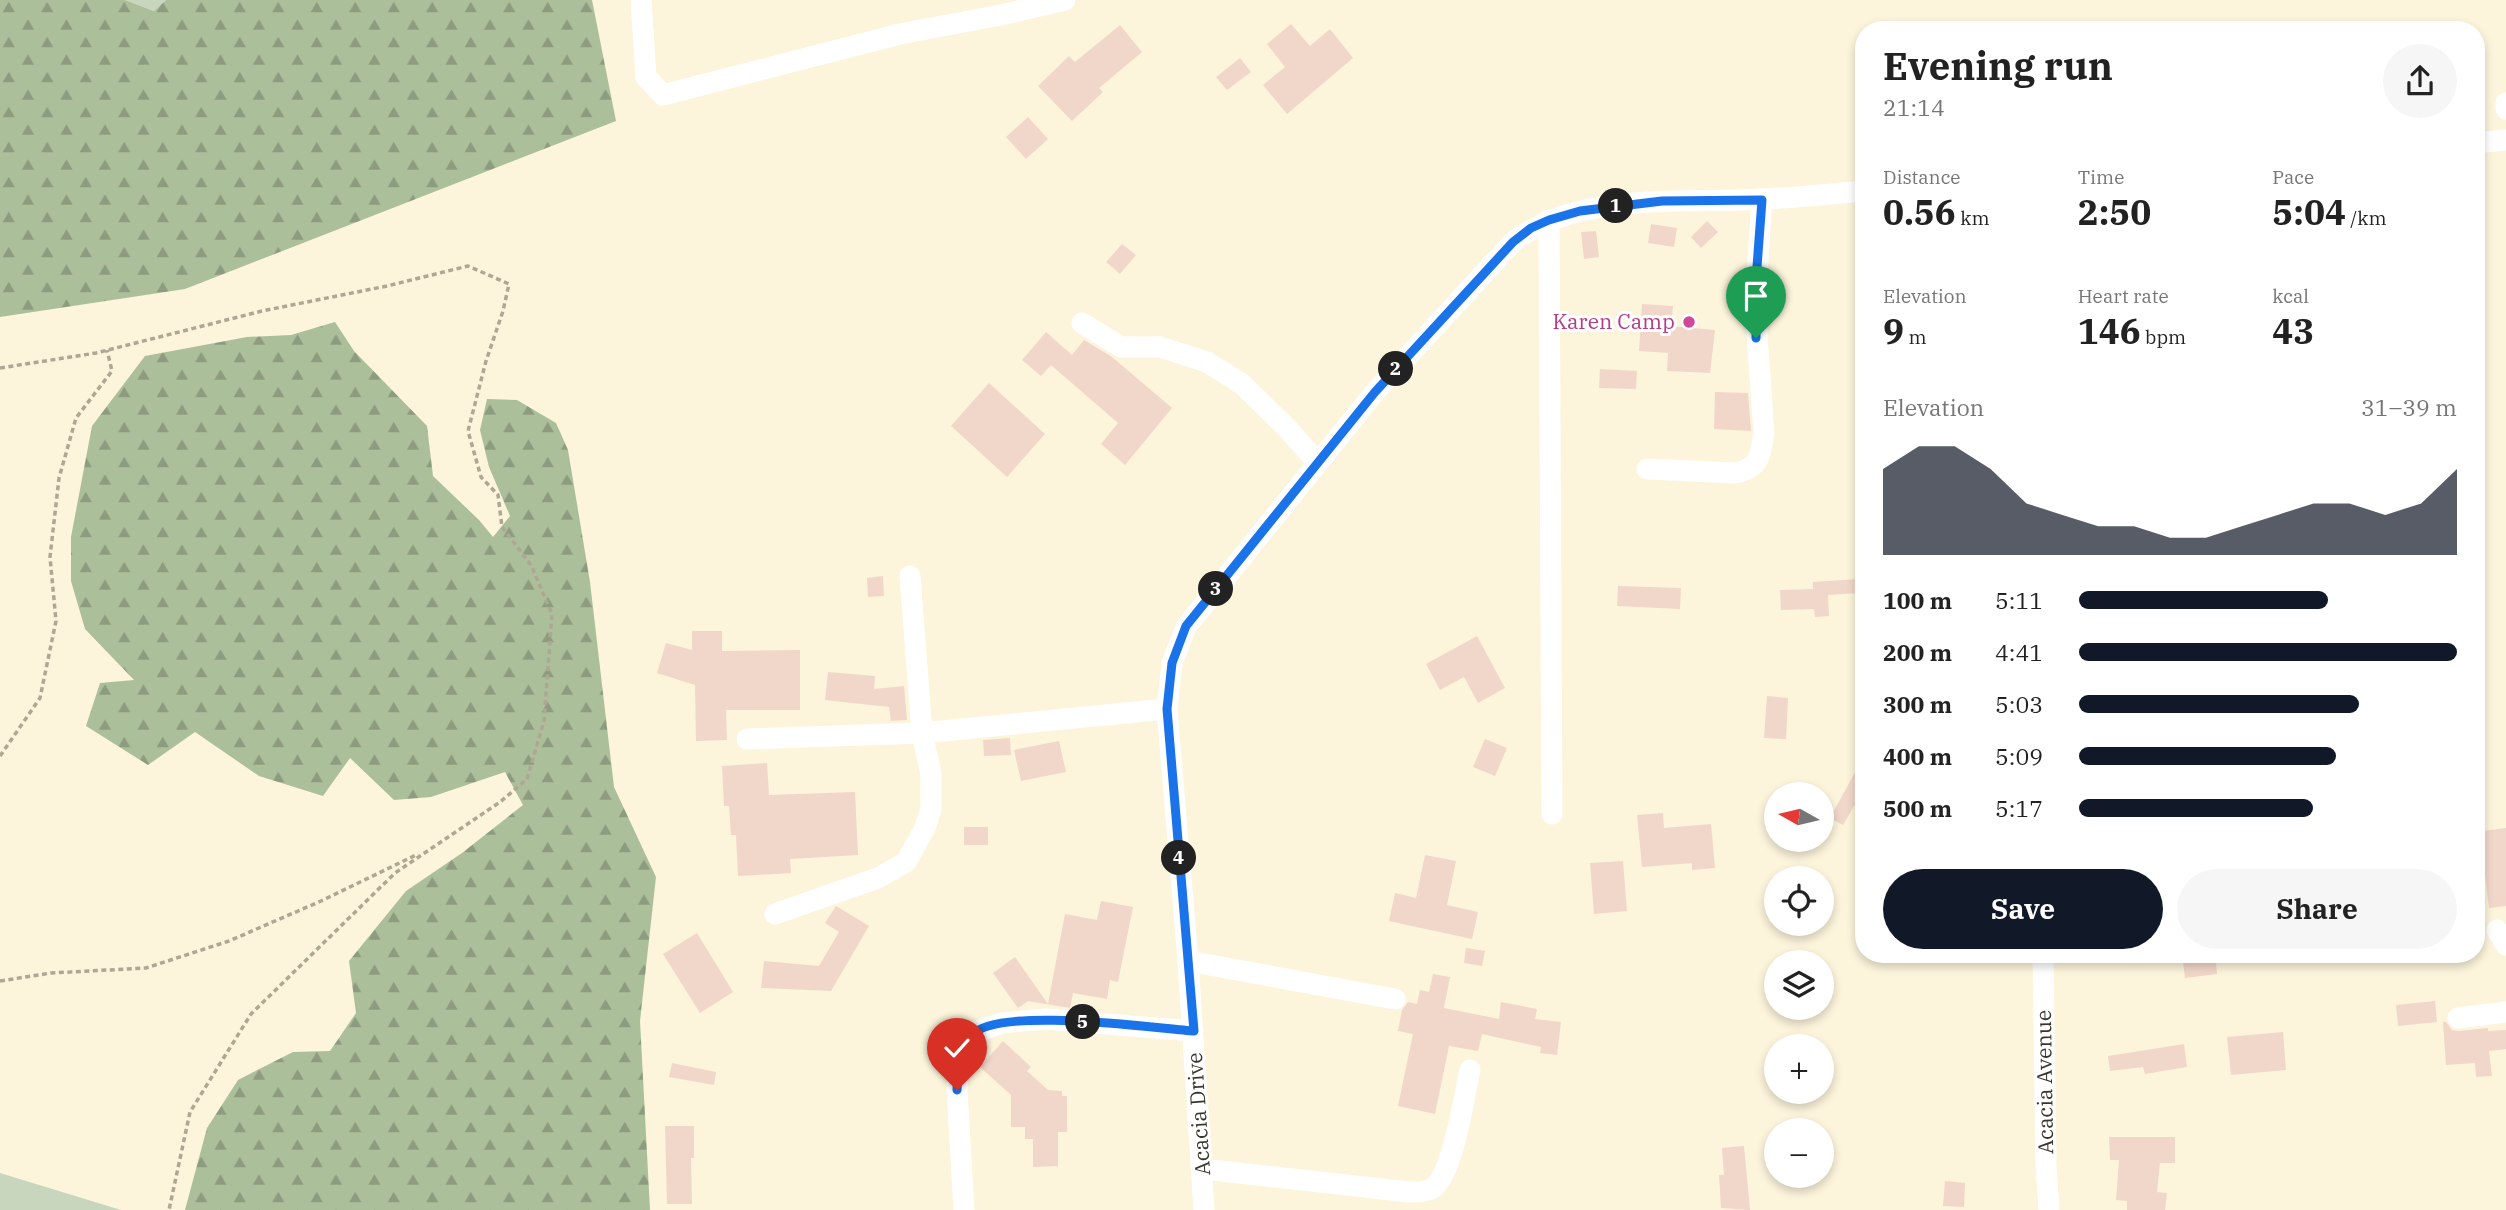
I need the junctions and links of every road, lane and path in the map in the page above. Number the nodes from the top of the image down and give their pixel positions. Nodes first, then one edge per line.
1 (641, 0) edge
2 (1065, 0) edge
3 (2506, 103) edge
4 (2506, 109) edge
5 (2506, 140) edge
6 (2485, 142) edge
7 (1855, 192) edge
8 (1762, 200) junction
9 (1549, 220) junction
10 (1082, 323) dead end
11 (107, 350) junction
12 (0, 368) edge
13 (1318, 463) junction
14 (1647, 469) dead end
15 (910, 576) dead end
16 (1167, 709) junction
17 (922, 733) junction
18 (747, 739) dead end
19 (0, 755) edge
20 (1552, 814) dead end
21 (429, 849) junction
22 (775, 914) dead end
23 (1188, 961) junction
24 (2043, 963) edge
25 (0, 981) edge
26 (1395, 999) dead end
27 (2506, 1012) edge
28 (2458, 1018) dead end
29 (1194, 1031) junction
30 (1470, 1070) dead end
31 (1203, 1169) junction
32 (169, 1210) edge
33 (964, 1210) edge
34 (1204, 1210) edge
35 (2049, 1210) edge

1 - 2 street
3 - 4 street
5 - 6 street
7 - 8 street, Acacia Drive
8 - 9 street, Acacia Drive
8 - 14 street
9 - 13 street, Acacia Drive
9 - 20 street
10 - 13 street
11 - 12 path
11 - 19 path
11 - 21 path
13 - 16 street, Acacia Drive
15 - 17 street
16 - 17 street
16 - 23 street, Acacia Drive
17 - 18 street
17 - 22 street
21 - 25 path
21 - 32 path
23 - 26 street
23 - 29 street, Acacia Drive
24 - 35 street, Acacia Avenue
27 - 28 street
29 - 31 street, Acacia Drive
29 - 33 street
30 - 31 street
31 - 34 street, Acacia Drive

